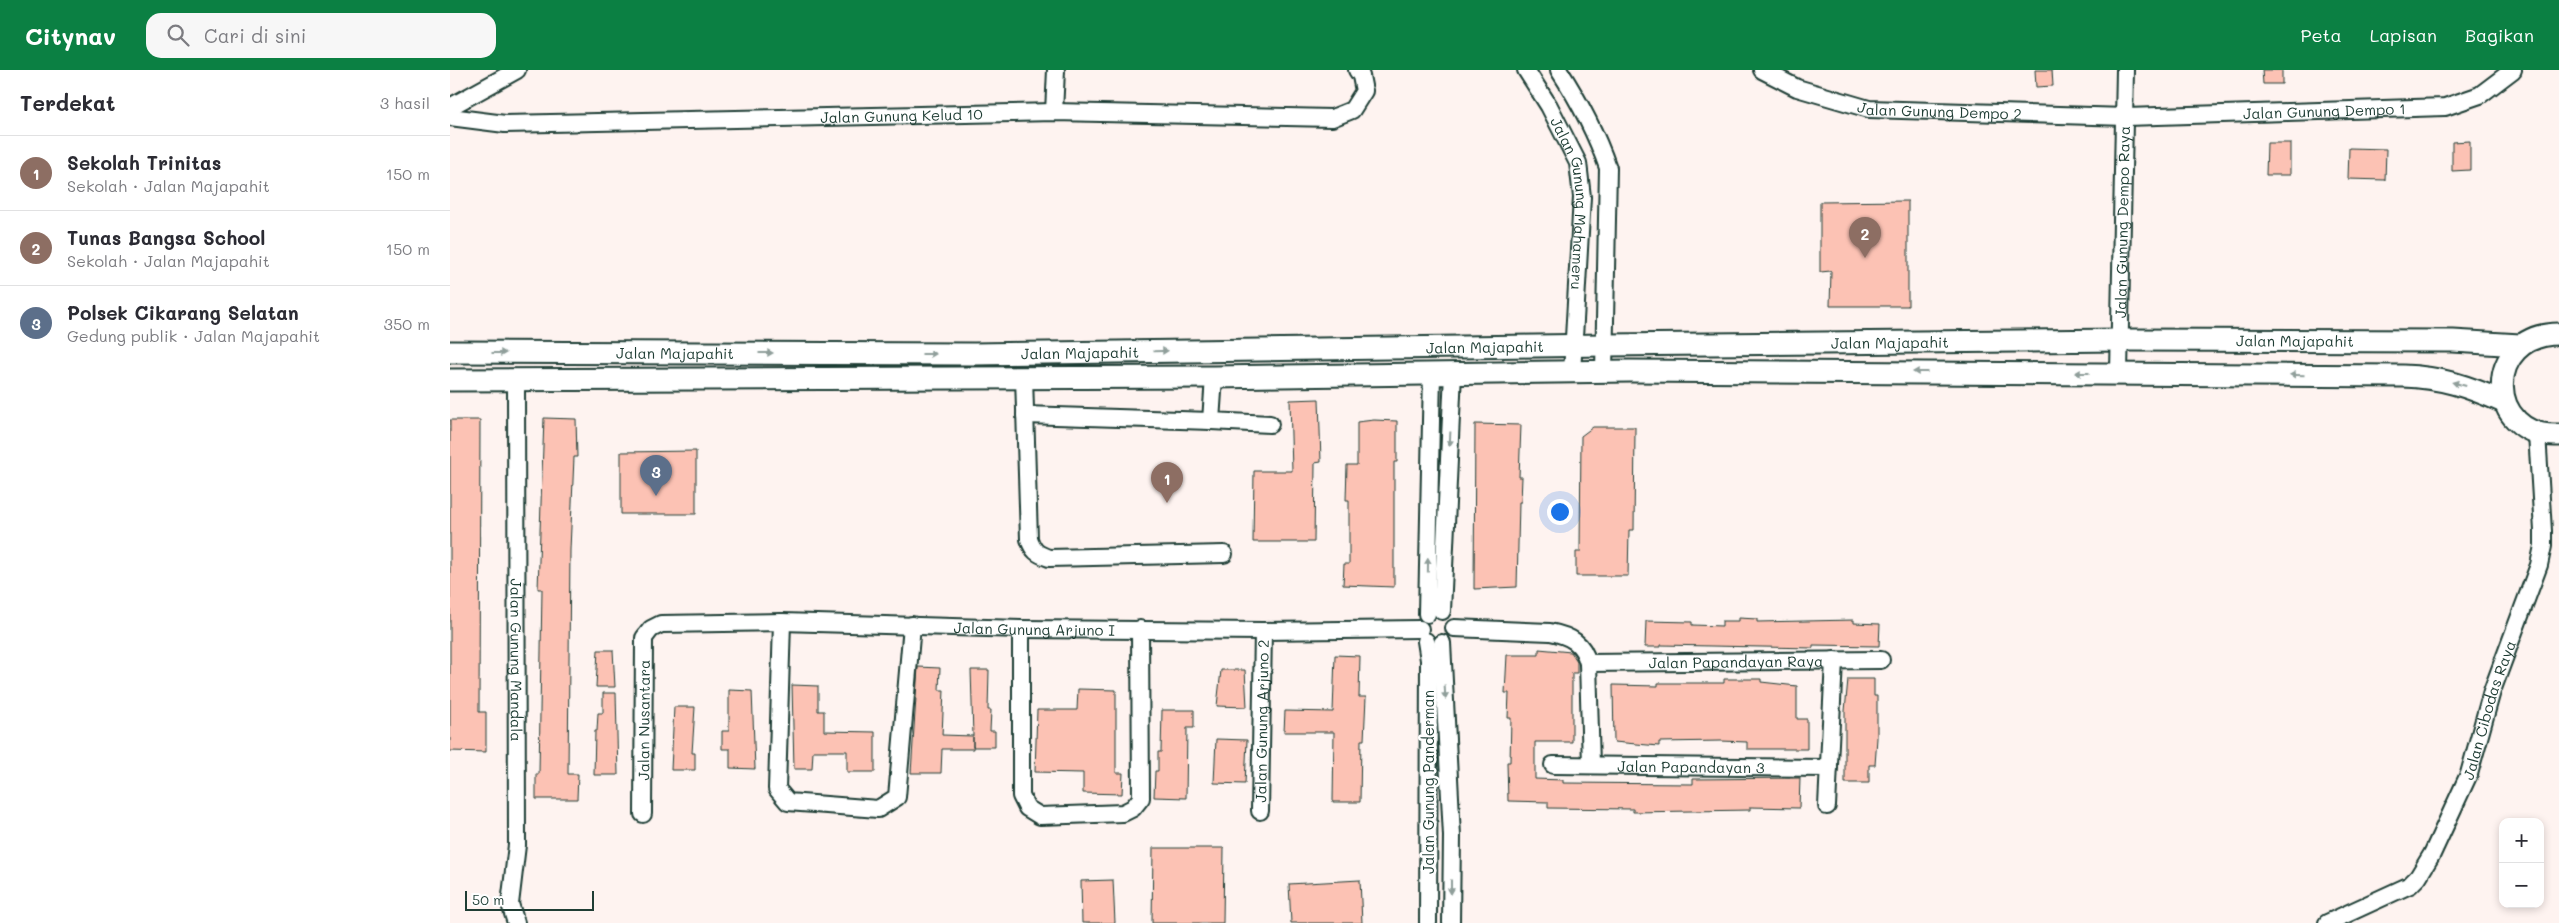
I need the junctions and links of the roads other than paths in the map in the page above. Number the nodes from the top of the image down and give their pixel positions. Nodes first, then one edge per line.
1 (517, 70) edge
2 (1056, 70) edge
3 (1357, 70) edge
4 (1526, 70) edge
5 (1559, 70) edge
6 (1762, 70) edge
7 (2125, 70) edge
8 (2513, 70) edge
9 (450, 107) edge
10 (1054, 112) junction
11 (2126, 116) junction
12 (450, 117) edge
13 (2555, 330) edge
14 (2122, 340) junction
15 (1604, 344) junction
16 (2520, 345) junction
17 (1572, 346) junction
18 (450, 352) edge
19 (974, 354) junction
20 (1604, 372) junction
21 (1453, 373) junction
22 (1572, 373) junction
23 (2120, 373) junction
24 (1432, 374) junction
25 (1214, 377) junction
26 (974, 378) junction
27 (1024, 378) junction
28 (450, 380) edge
29 (516, 388) junction
30 (2504, 402) junction
31 (1025, 415) junction
32 (1211, 421) junction
33 (1270, 424) dead end
34 (2536, 433) junction
35 (2559, 435) edge
36 (1224, 554) dead end
37 (782, 622) junction
38 (912, 624) junction
39 (1431, 628) junction
40 (651, 629) joint
41 (1021, 629) junction
42 (1140, 629) junction
43 (1263, 631) junction
44 (1834, 660) junction
45 (1882, 660) dead end
46 (1588, 663) junction
47 (1591, 764) junction
48 (1552, 766) dead end
49 (1829, 768) junction
50 (1827, 806) dead end
51 (1260, 811) dead end
52 (643, 814) dead end
53 (516, 923) edge
54 (1428, 923) edge
55 (1451, 923) edge
56 (2327, 923) edge

1 - 9 street
2 - 10 street
3 - 10 street, Jalan Gunung Kelud 10
4 - 17 street, Jalan Gunung Mahameru
5 - 15 street, Jalan Gunung Mahameru
6 - 11 street, Jalan Gunung Dempo 2
7 - 11 street, Jalan Gunung Dempo Raya
8 - 11 street, Jalan Gunung Dempo 1
10 - 12 street, Jalan Gunung Kelud 10
11 - 14 street, Jalan Gunung Dempo Raya
13 - 16 street
14 - 15 street, Jalan Majapahit
14 - 16 street, Jalan Majapahit
14 - 23 street, Jalan Gunung Dempo Raya
15 - 17 street, Jalan Majapahit
15 - 20 street, Jalan Gunung Mahameru
16 - 30 street
19 -> 17 street, Jalan Majapahit
17 - 22 street, Jalan Gunung Mahameru
18 -> 19 street, Jalan Majapahit
19 - 26 street
20 - 22 street, Jalan Majapahit
23 -> 20 street, Jalan Majapahit
21 - 22 street, Jalan Majapahit
21 - 24 street, Jalan Majapahit
21 -> 39 street, Jalan Gunung Panderman
30 -> 23 street, Jalan Majapahit
24 - 25 street, Jalan Majapahit
39 -> 24 street, Jalan Gunung Panderman
25 - 27 street, Jalan Majapahit
25 - 32 street
26 - 27 street, Jalan Majapahit
26 - 29 street, Jalan Majapahit
27 - 31 street
28 - 29 street, Jalan Majapahit
29 - 53 street, Jalan Gunung Mandala
30 - 34 street
31 - 32 street
31 - 36 street
32 - 33 street
34 - 35 street
34 - 56 street, Jalan Cibodas Raya
37 - 38 street, Jalan Gunung Arjuno I
37 - 38 street
37 - 40 street, Jalan Gunung Arjuno I
38 - 41 street, Jalan Gunung Arjuno I
39 - 43 street, Jalan Gunung Arjuno I
39 - 46 street
39 - 54 street, Jalan Gunung Panderman
39 -> 55 street, Jalan Gunung Panderman
40 - 52 street, Jalan Nusantara
41 - 42 street, Jalan Gunung Arjuno I
41 - 42 street
42 - 43 street, Jalan Gunung Arjuno I
43 - 51 street, Jalan Gunung Arjuno 2
44 - 45 street, Jalan Papandayan Raya
44 - 46 street, Jalan Papandayan Raya
44 - 49 street
46 - 47 street
47 - 48 street, Jalan Papandayan 3
47 - 49 street, Jalan Papandayan 3
49 - 50 street

